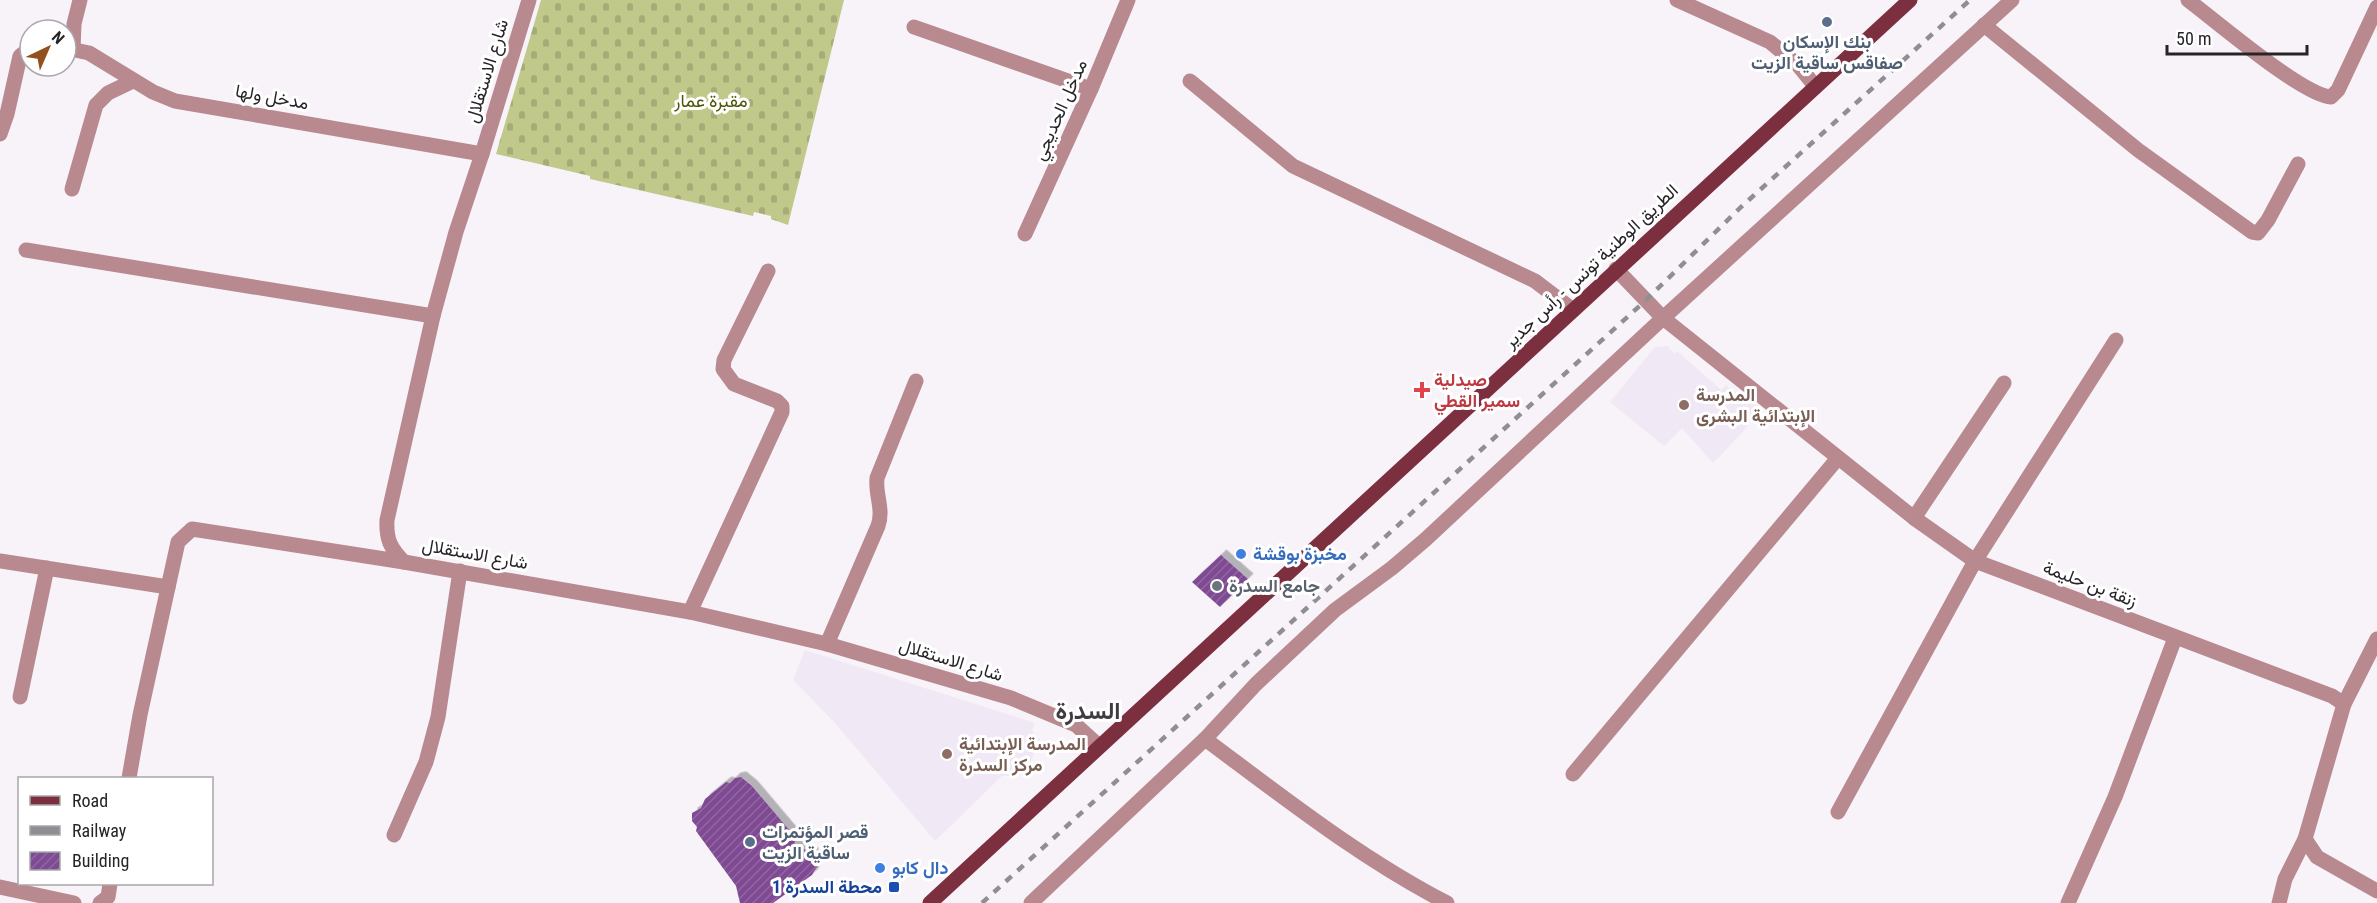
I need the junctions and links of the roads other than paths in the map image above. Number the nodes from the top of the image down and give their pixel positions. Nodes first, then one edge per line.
1 (80, 0) edge
2 (529, 0) edge
3 (1128, 0) edge
4 (1677, 0) edge
5 (1910, 0) edge
6 (2012, 0) edge
7 (2188, 0) edge
8 (2377, 7) edge
9 (76, 18) edge
10 (1984, 25) junction
11 (914, 27) dead end
12 (78, 51) edge
13 (18, 65) edge
14 (133, 81) junction
15 (1190, 81) dead end
16 (1815, 86) junction
17 (1091, 89) junction
18 (0, 134) edge
19 (482, 154) junction
20 (2298, 164) dead end
21 (72, 189) dead end
22 (1025, 234) dead end
23 (26, 250) dead end
24 (1616, 269) junction
25 (768, 271) dead end
26 (1573, 310) junction
27 (433, 316) junction
28 (1663, 318) junction
29 (2116, 340) dead end
30 (916, 381) dead end
31 (2004, 383) dead end
32 (1838, 458) junction
33 (1914, 518) junction
34 (0, 561) edge
35 (1975, 561) junction
36 (404, 562) junction
37 (47, 568) junction
38 (460, 571) junction
39 (168, 587) junction
40 (690, 612) junction
41 (2175, 638) junction
42 (2377, 639) edge
43 (827, 644) junction
44 (20, 697) dead end
45 (2344, 704) junction
46 (1205, 739) junction
47 (1100, 746) junction
48 (1573, 774) dead end
49 (129, 777) edge
50 (1838, 812) dead end
51 (394, 835) dead end
52 (2305, 839) junction
53 (110, 885) edge
54 (0, 887) edge
55 (2377, 891) edge
56 (74, 903) edge
57 (100, 903) edge
58 (930, 903) edge
59 (1030, 903) edge
60 (1447, 903) edge
61 (2068, 903) edge
62 (2279, 903) edge

1 - 9 street
2 - 19 street, شارع الاستقلال
3 - 17 street, مدخل الحديجي
4 - 16 street
5 - 16 main road, الطريق الوطنية تونس - رأس جدير
6 - 10 street
7 - 8 street
10 - 20 street
10 - 28 street
11 - 17 street
12 - 14 street, مدخل ولها
13 - 18 street
14 - 19 street, مدخل ولها
14 - 21 street
15 - 26 street
16 - 24 main road, الطريق الوطنية تونس - رأس جدير
17 - 22 street, مدخل الحديجي
19 - 27 street, شارع الاستقلال
23 - 27 street
24 - 26 main road, الطريق الوطنية تونس - رأس جدير
24 - 28 street, زنقة بن حليمة
25 - 40 street
26 - 47 main road, الطريق الوطنية تونس - رأس جدير
27 - 36 street, شارع الاستقلال
28 - 32 street, زنقة بن حليمة
28 - 46 street
29 - 35 street
30 - 43 street
31 - 33 street
32 - 33 street, زنقة بن حليمة
32 - 48 street
33 - 35 street, زنقة بن حليمة
34 - 37 street
35 - 41 street, زنقة بن حليمة
35 - 50 street
36 - 38 street, شارع الاستقلال
36 - 39 street
37 - 39 street
37 - 44 street
38 - 40 street, شارع الاستقلال
38 - 51 street
39 - 49 street
40 - 43 street, شارع الاستقلال
41 - 45 street, زنقة بن حليمة
41 - 61 street
42 - 45 street
43 - 47 street, شارع الاستقلال
45 - 52 street
46 - 59 street
46 - 60 street
47 - 58 main road, الطريق الوطنية تونس - رأس جدير
52 - 55 street
52 - 62 street
53 - 57 street
54 - 56 street

